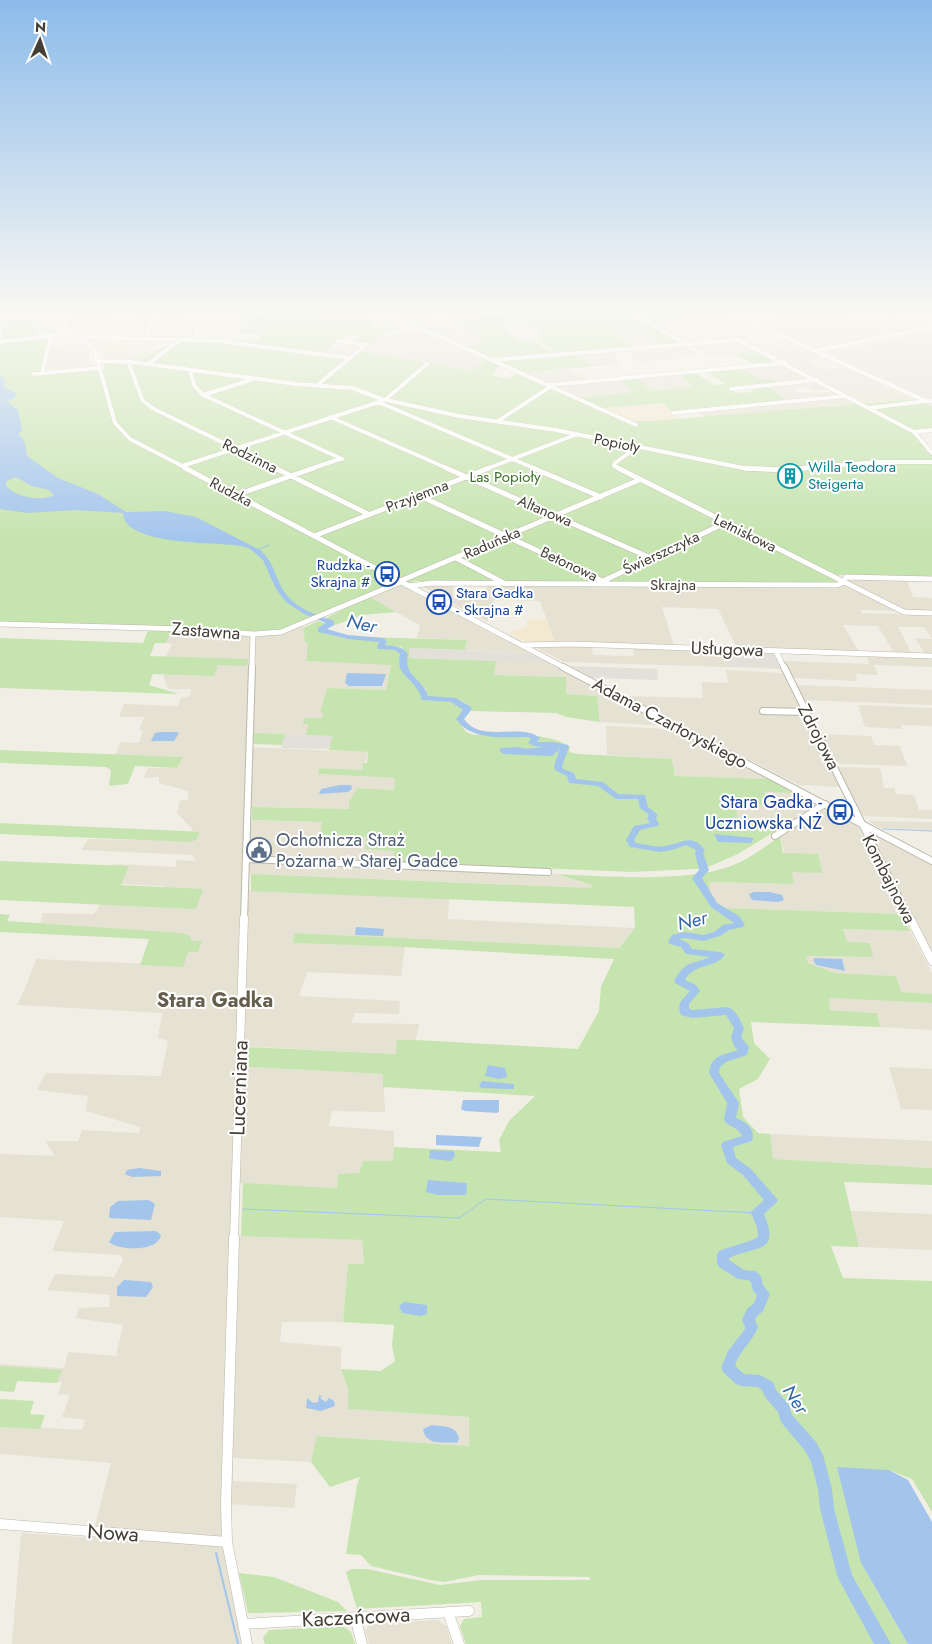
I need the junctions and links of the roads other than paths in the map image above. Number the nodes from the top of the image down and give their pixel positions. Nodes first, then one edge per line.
1 (105, 389) edge
2 (138, 389) edge
3 (197, 389) edge
4 (223, 389) edge
5 (354, 389) edge
6 (398, 389) edge
7 (545, 389) edge
8 (555, 389) edge
9 (833, 389) edge
10 (899, 389) edge
11 (203, 395) junction
12 (846, 396) junction
13 (385, 400) junction
14 (926, 401) junction
15 (378, 402) junction
16 (932, 402) edge
17 (869, 408) junction
18 (673, 413) dead end
19 (330, 417) junction
20 (498, 422) junction
21 (636, 425) dead end
22 (932, 430) edge
23 (914, 432) junction
24 (285, 433) junction
25 (576, 435) junction
26 (637, 447) junction
27 (235, 449) junction
28 (932, 453) edge
29 (512, 460) junction
30 (932, 462) edge
31 (182, 466) junction
32 (290, 476) junction
33 (467, 477) junction
34 (639, 480) junction
35 (236, 495) junction
36 (418, 495) junction
37 (601, 497) junction
38 (368, 514) junction
39 (555, 516) junction
40 (725, 523) junction
41 (314, 536) junction
42 (508, 536) junction
43 (456, 558) junction
44 (651, 558) junction
45 (932, 579) edge
46 (603, 580) junction
47 (842, 581) junction
48 (401, 582) junction
49 (505, 583) junction
50 (598, 584) junction
51 (610, 584) junction
52 (408, 586) junction
53 (932, 613) edge
54 (0, 624) edge
55 (253, 634) junction
56 (522, 645) junction
57 (776, 651) junction
58 (932, 656) edge
59 (763, 711) dead end
60 (807, 712) junction
61 (825, 804) junction
62 (861, 824) junction
63 (775, 836) dead end
64 (246, 859) junction
65 (932, 861) edge
66 (548, 872) dead end
67 (932, 961) edge
68 (0, 1524) edge
69 (227, 1542) junction
70 (469, 1611) dead end
71 (448, 1612) junction
72 (355, 1618) junction
73 (243, 1624) junction
74 (247, 1644) edge
75 (362, 1644) edge
76 (459, 1644) edge

1 - 31 street, Rudzka
2 - 27 street, Rodzinna
3 - 11 street
4 - 11 street
5 - 13 street, Popioły
6 - 13 street
7 - 20 street
8 - 21 street
9 - 12 street
10 - 14 street
11 - 24 street
12 - 17 street
12 - 18 street
13 - 15 street
13 - 20 street, Popioły
14 - 16 street
14 - 17 street
15 - 19 street
15 - 29 street
17 - 23 street
19 - 24 street
19 - 33 street, Altanowa
20 - 25 street, Popioły
22 - 23 street
23 - 28 street
24 - 27 street
24 - 32 street
25 - 26 street, Popioły
25 - 29 street, Przyjemna
26 - 30 street, Popioły
26 - 34 street, Letniskowa
27 - 31 street
27 - 32 street, Rodzinna
29 - 33 street, Przyjemna
29 - 37 street
31 - 35 street, Rudzka
32 - 35 street
32 - 38 street, Rodzinna
33 - 36 street, Przyjemna
33 - 39 street, Altanowa
34 - 37 street, Raduńska
34 - 40 street, Letniskowa
35 - 41 street, Rudzka
36 - 38 street, Przyjemna
36 - 42 street, Betonowa
37 - 39 street, Raduńska
38 - 41 street, Przyjemna
39 - 42 street, Raduńska
39 - 44 street, Altanowa
40 - 44 street, Świerszczyka
40 - 47 street, Letniskowa
41 - 48 street, Rudzka
42 - 43 street, Raduńska
42 - 46 street, Betonowa
43 - 48 street, Raduńska
43 - 49 street
44 - 46 street, Świerszczyka
45 - 47 street, Skrajna
46 - 50 street, Świerszczyka
46 - 51 street, Betonowa
47 - 51 street, Skrajna
47 - 53 street, Letniskowa
48 - 52 street, Rudzka
48 - 55 street, Zastawna
49 - 50 street, Skrajna
49 - 52 street, Skrajna
50 - 51 street, Skrajna
52 - 56 street, Adama Czartoryskiego
54 - 55 street, Zastawna
55 - 64 street, Lucerniana
56 - 57 street, Usługowa
56 - 61 street, Adama Czartoryskiego
57 - 58 street, Usługowa
57 - 60 street, Zdrojowa
59 - 60 street
60 - 62 street, Zdrojowa
61 - 62 street, Adama Czartoryskiego
61 - 63 street
62 - 65 street, Adama Czartoryskiego
62 - 67 street, Kombajnowa
64 - 66 street
64 - 69 street, Lucerniana
68 - 69 street, Nowa
69 - 73 street, Lucerniana
70 - 71 street, Kaczeńcowa
71 - 72 street, Kaczeńcowa
71 - 76 street
72 - 73 street, Kaczeńcowa
72 - 75 street
73 - 74 street, Lucerniana

